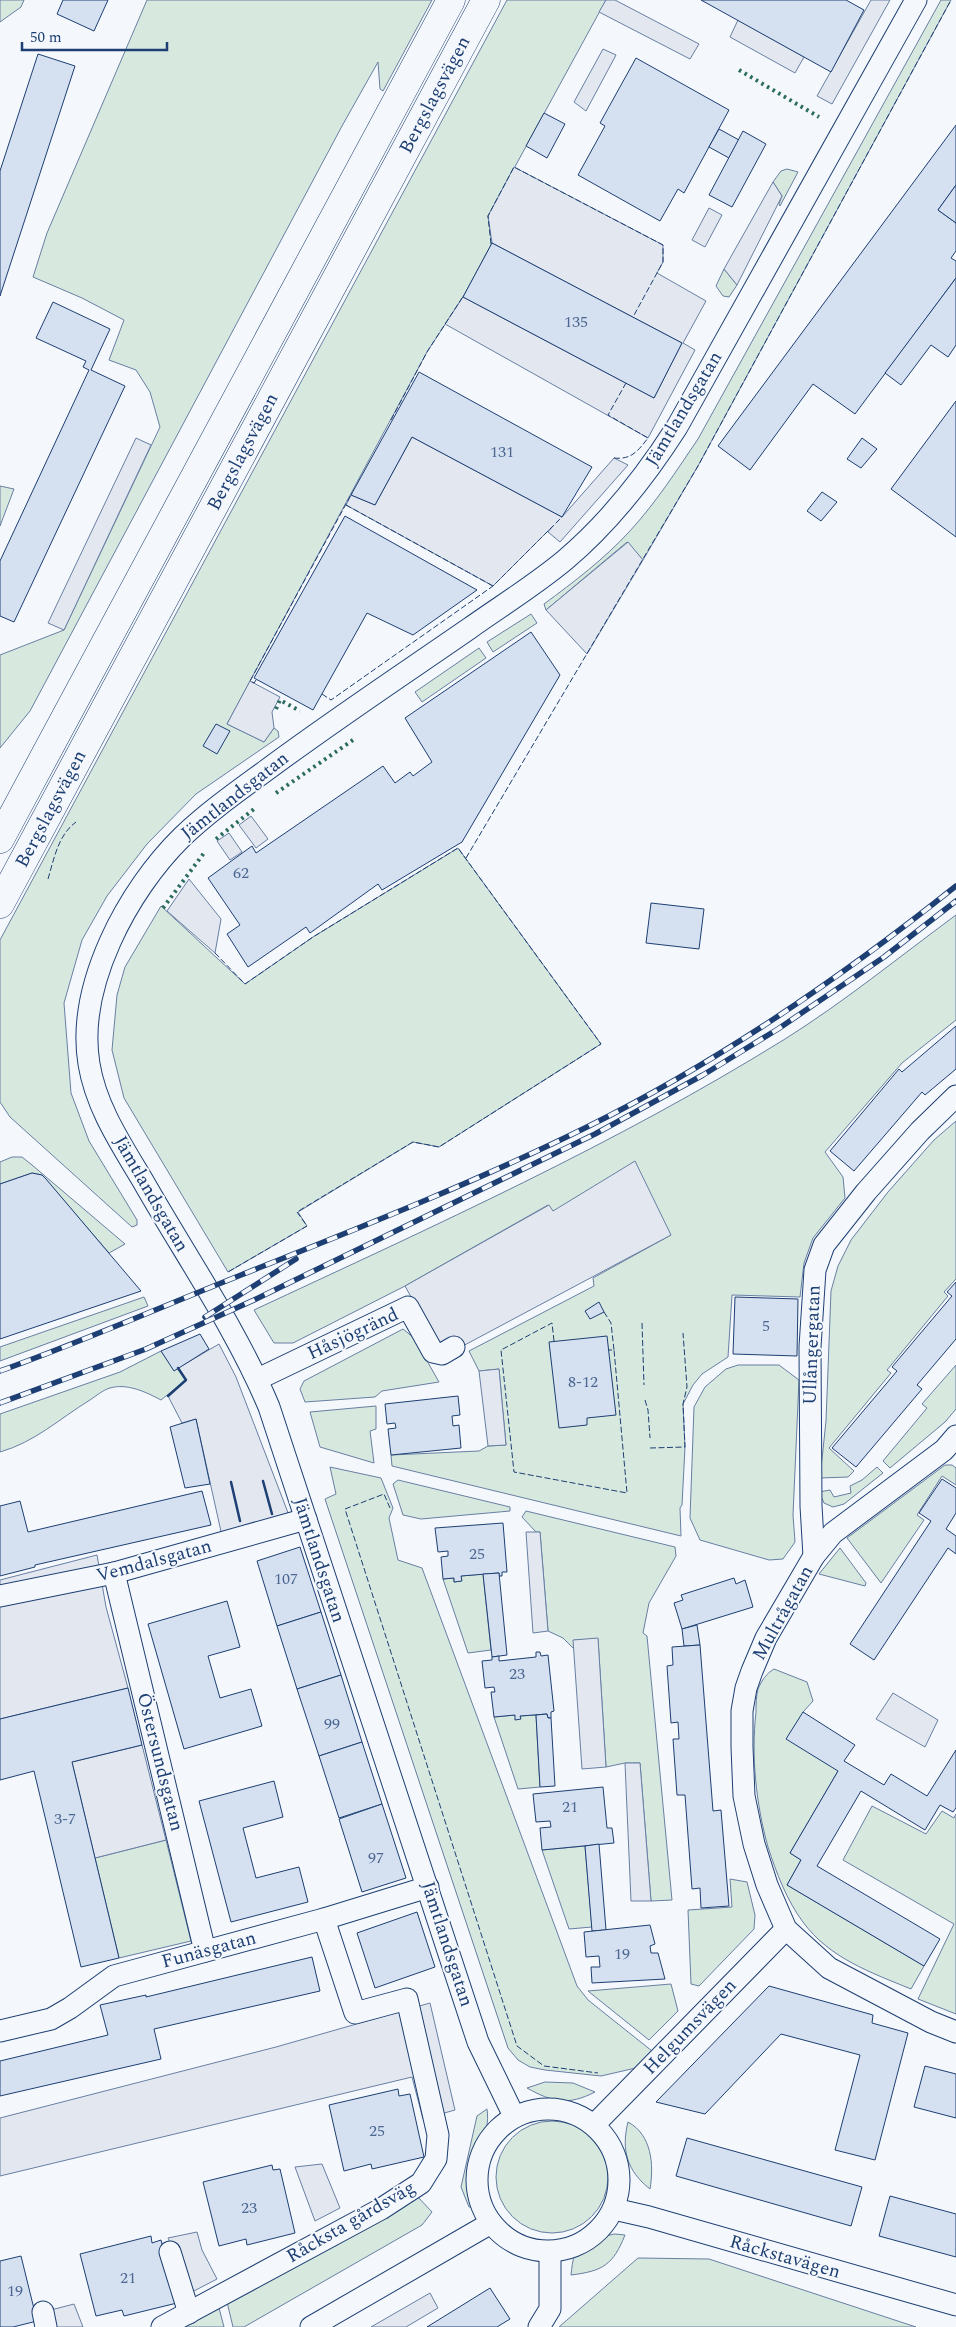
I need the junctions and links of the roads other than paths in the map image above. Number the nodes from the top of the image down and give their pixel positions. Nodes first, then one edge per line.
1 (451, 0) edge
2 (486, 0) edge
3 (916, 0) edge
4 (0, 839) edge
5 (0, 904) edge
6 (956, 1096) edge
7 (454, 1348) dead end
8 (258, 1379) junction
9 (952, 1448) edge
10 (306, 1519) junction
11 (814, 1556) junction
12 (114, 1573) junction
13 (0, 1596) edge
14 (428, 1887) junction
15 (324, 1919) junction
16 (786, 1929) junction
17 (206, 1951) junction
18 (0, 2031) edge
19 (956, 2032) edge
20 (514, 2116) junction
21 (594, 2125) junction
22 (614, 2209) junction
23 (491, 2222) junction
24 (170, 2252) dead end
25 (550, 2252) junction
26 (956, 2305) edge
27 (190, 2313) junction
28 (162, 2327) edge
29 (311, 2327) edge
30 (538, 2327) edge

1 - 4 main road, Bergslagsvägen
2 - 5 main road, Bergslagsvägen
3 - 8 street, Jämtlandsgatan
6 - 11 street, Ullångergatan
7 - 8 street, Håsjögränd
8 - 10 street, Jämtlandsgatan
9 - 11 street, Multrågatan
10 - 12 street, Vemdalsgatan
10 - 14 street, Jämtlandsgatan
11 - 16 street, Multrågatan
12 - 13 street, Vemdalsgatan
12 - 17 street, Östersundsgatan
14 - 15 street, Funäsgatan
14 - 20 street, Jämtlandsgatan
15 - 17 street, Funäsgatan
15 - 27 street, Råcksta gårdsväg
16 - 19 street, Multrågatan
16 - 21 street, Helgumsvägen
17 - 18 street, Funäsgatan
20 - 21 street
20 - 23 street
21 - 22 street
22 - 25 street
22 - 26 street, Råckstavägen
23 - 25 street
23 - 29 street
24 - 27 street
25 - 30 street
27 - 28 street, Råcksta gårdsväg

